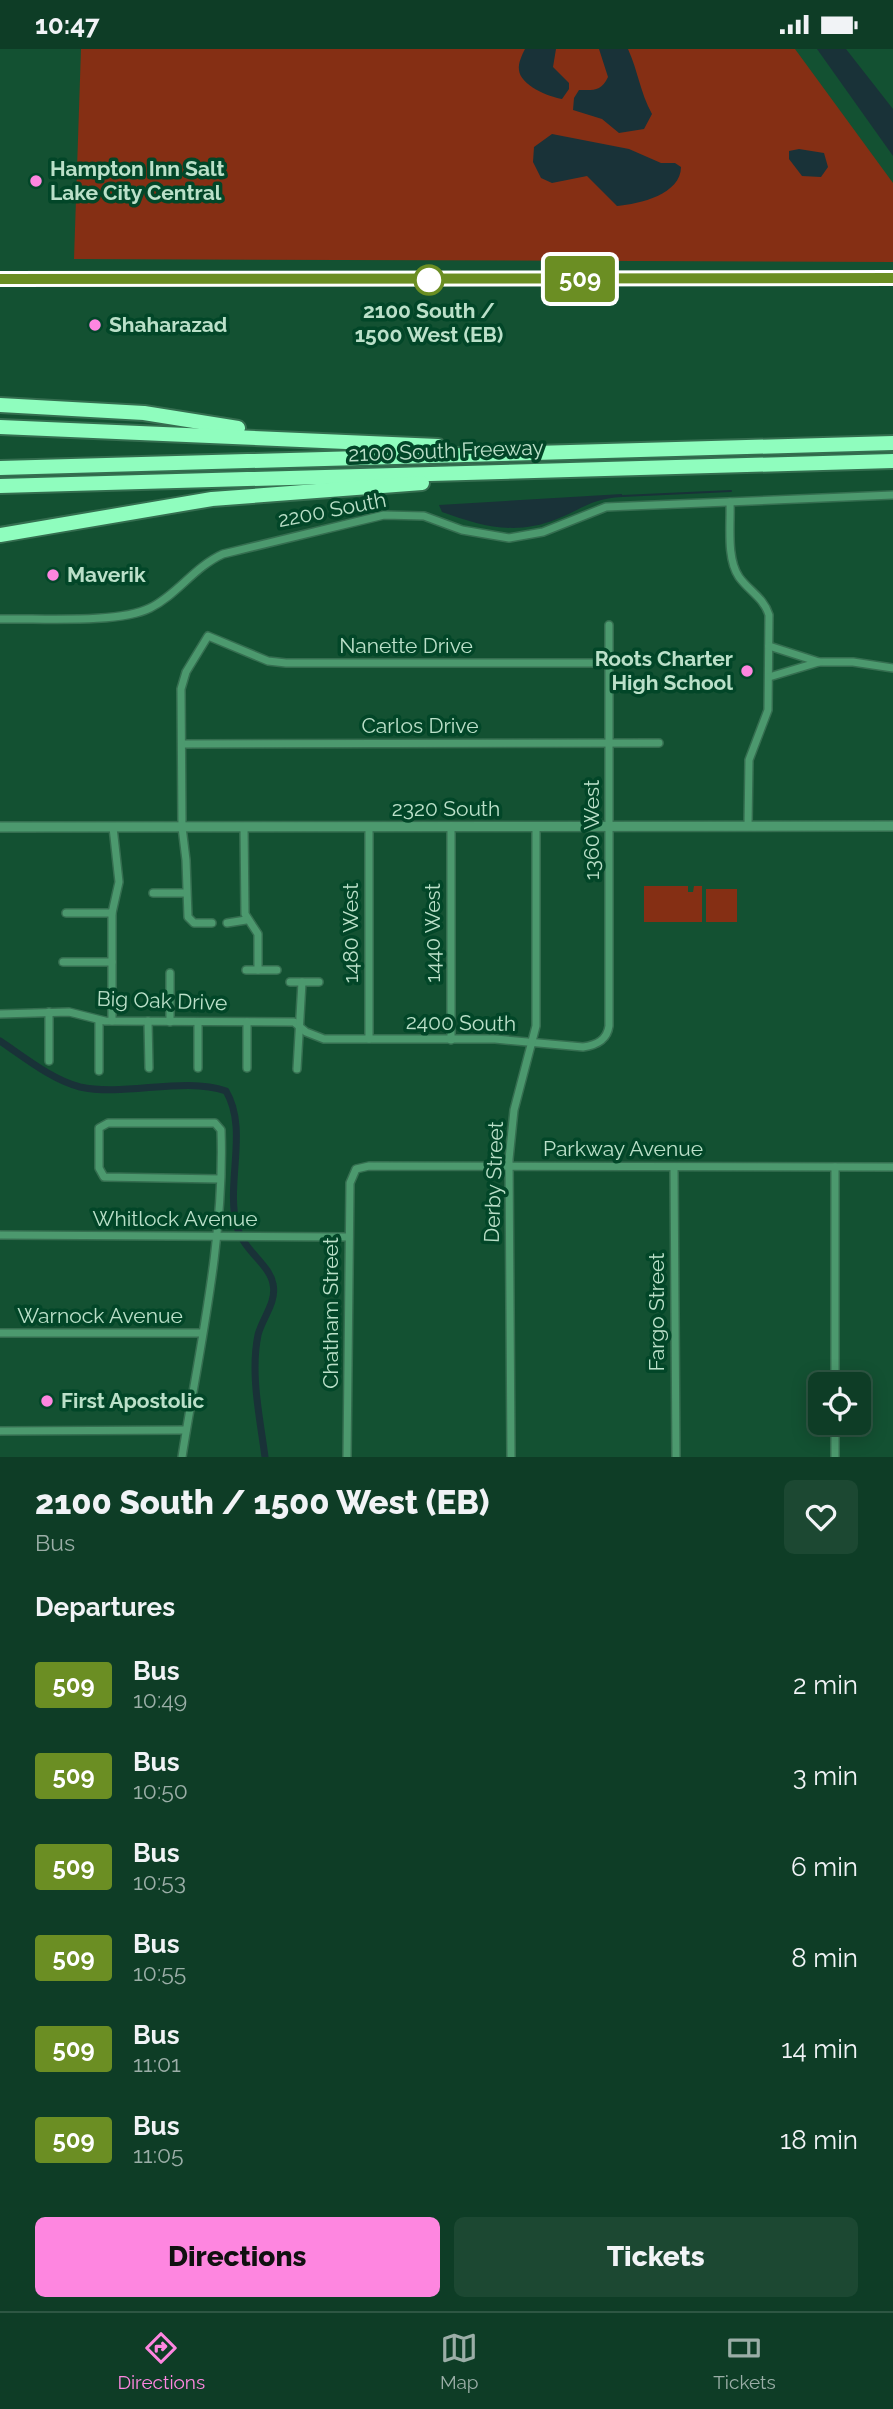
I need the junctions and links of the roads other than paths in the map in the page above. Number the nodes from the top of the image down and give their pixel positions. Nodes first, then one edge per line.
1 (893, 278) edge
2 (0, 279) edge
3 (0, 405) edge
4 (0, 427) edge
5 (41, 430) junction
6 (0, 435) edge
7 (308, 439) junction
8 (893, 443) edge
9 (502, 452) junction
10 (893, 460) edge
11 (0, 468) edge
12 (599, 468) junction
13 (0, 486) edge
14 (893, 495) edge
15 (730, 502) junction
16 (41, 526) junction
17 (0, 528) edge
18 (0, 535) edge
19 (0, 619) edge
20 (609, 625) dead end
21 (769, 646) junction
22 (819, 662) junction
23 (609, 663) junction
24 (893, 668) edge
25 (769, 677) junction
26 (609, 743) junction
27 (659, 743) dead end
28 (182, 744) junction
29 (451, 826) junction
30 (536, 826) junction
31 (610, 826) junction
32 (748, 826) junction
33 (893, 826) edge
34 (0, 827) edge
35 (113, 827) junction
36 (182, 827) junction
37 (244, 827) junction
38 (369, 827) junction
39 (153, 893) dead end
40 (186, 893) junction
41 (66, 913) dead end
42 (112, 913) junction
43 (246, 920) junction
44 (212, 923) dead end
45 (227, 923) dead end
46 (63, 962) dead end
47 (112, 962) junction
48 (246, 970) dead end
49 (258, 970) junction
50 (277, 970) dead end
51 (170, 973) dead end
52 (290, 982) dead end
53 (303, 982) junction
54 (319, 982) dead end
55 (0, 1011) edge
56 (49, 1012) junction
57 (99, 1020) junction
58 (112, 1021) junction
59 (148, 1021) junction
60 (170, 1021) junction
61 (198, 1021) junction
62 (247, 1021) junction
63 (300, 1025) junction
64 (608, 1034) joint
65 (369, 1039) junction
66 (451, 1039) junction
67 (533, 1042) junction
68 (50, 1061) dead end
69 (149, 1067) dead end
70 (198, 1068) dead end
71 (247, 1068) dead end
72 (297, 1069) dead end
73 (99, 1071) dead end
74 (509, 1166) junction
75 (674, 1167) junction
76 (835, 1167) junction
77 (893, 1167) edge
78 (354, 1170) joint
79 (220, 1178) junction
80 (0, 1235) edge
81 (215, 1236) junction
82 (349, 1237) junction
83 (0, 1333) edge
84 (201, 1333) junction
85 (835, 1372) edge
86 (186, 1430) junction
87 (0, 1431) edge
88 (835, 1435) edge
89 (182, 1457) edge
90 (347, 1457) edge
91 (511, 1457) edge
92 (676, 1457) edge
93 (835, 1457) edge

1 - 2 street
3 - 7 highway
4 - 5 highway
5 - 6 highway
5 - 7 highway
7 - 9 highway
8 - 9 highway, 2100 South Freeway
9 - 11 highway, 2100 South Freeway
10 - 12 highway, 2100 South Freeway
12 - 13 highway, 2100 South Freeway
12 - 16 highway
14 - 15 street, 2200 South
15 - 19 street, 2200 South
15 - 21 street
16 - 17 highway
16 - 18 highway
20 - 23 street, 1360 West
21 - 22 street
21 - 25 street
22 - 24 street
22 - 25 street
23 - 26 street, 1360 West
23 - 28 street, Nanette Drive
25 - 32 street
26 - 27 street, Carlos Drive
26 - 28 street, Carlos Drive
26 - 31 street, 1360 West
28 - 36 street
29 - 30 street, 2320 South
29 - 38 street, 2320 South
29 - 66 street, 1440 West
30 - 31 street, 2320 South
30 - 67 street, Derby Street
31 - 32 street, 2320 South
31 - 64 street, 1360 West
32 - 33 street, 2320 South
34 - 35 street, 2320 South
35 - 36 street, 2320 South
35 - 42 street
36 - 37 street, 2320 South
36 - 40 street
37 - 38 street, 2320 South
37 - 43 street
38 - 65 street, 1480 West
39 - 40 street
40 - 44 street
41 - 42 street
42 - 47 street
43 - 45 street
43 - 49 street
46 - 47 street
47 - 58 street
48 - 49 street
49 - 50 street
51 - 60 street
52 - 53 street
53 - 54 street
53 - 63 street
55 - 56 street, Big Oak Drive
56 - 57 street, Big Oak Drive
56 - 68 street
57 - 58 street, Big Oak Drive
57 - 73 street
58 - 59 street, Big Oak Drive
59 - 60 street, Big Oak Drive
59 - 69 street
60 - 61 street, Big Oak Drive
61 - 62 street, Big Oak Drive
61 - 70 street
62 - 63 street, Big Oak Drive
62 - 71 street
63 - 65 street, 2400 South
63 - 72 street
64 - 67 street, 2400 South
65 - 66 street, 2400 South
66 - 67 street, 2400 South
67 - 74 street, Derby Street
74 - 75 street, Parkway Avenue
74 - 78 street, Parkway Avenue
74 - 91 street, Derby Street
75 - 76 street, Parkway Avenue
75 - 92 street, Fargo Street
76 - 77 street, Parkway Avenue
76 - 85 street
78 - 82 street, Chatham Street
79 - 79 street
79 - 81 street
80 - 81 street, Whitlock Avenue
81 - 82 street, Whitlock Avenue
81 - 84 street
82 - 90 street, Chatham Street
83 - 84 street, Warnock Avenue
84 - 86 street
86 - 87 street
86 - 89 street
88 - 93 street

